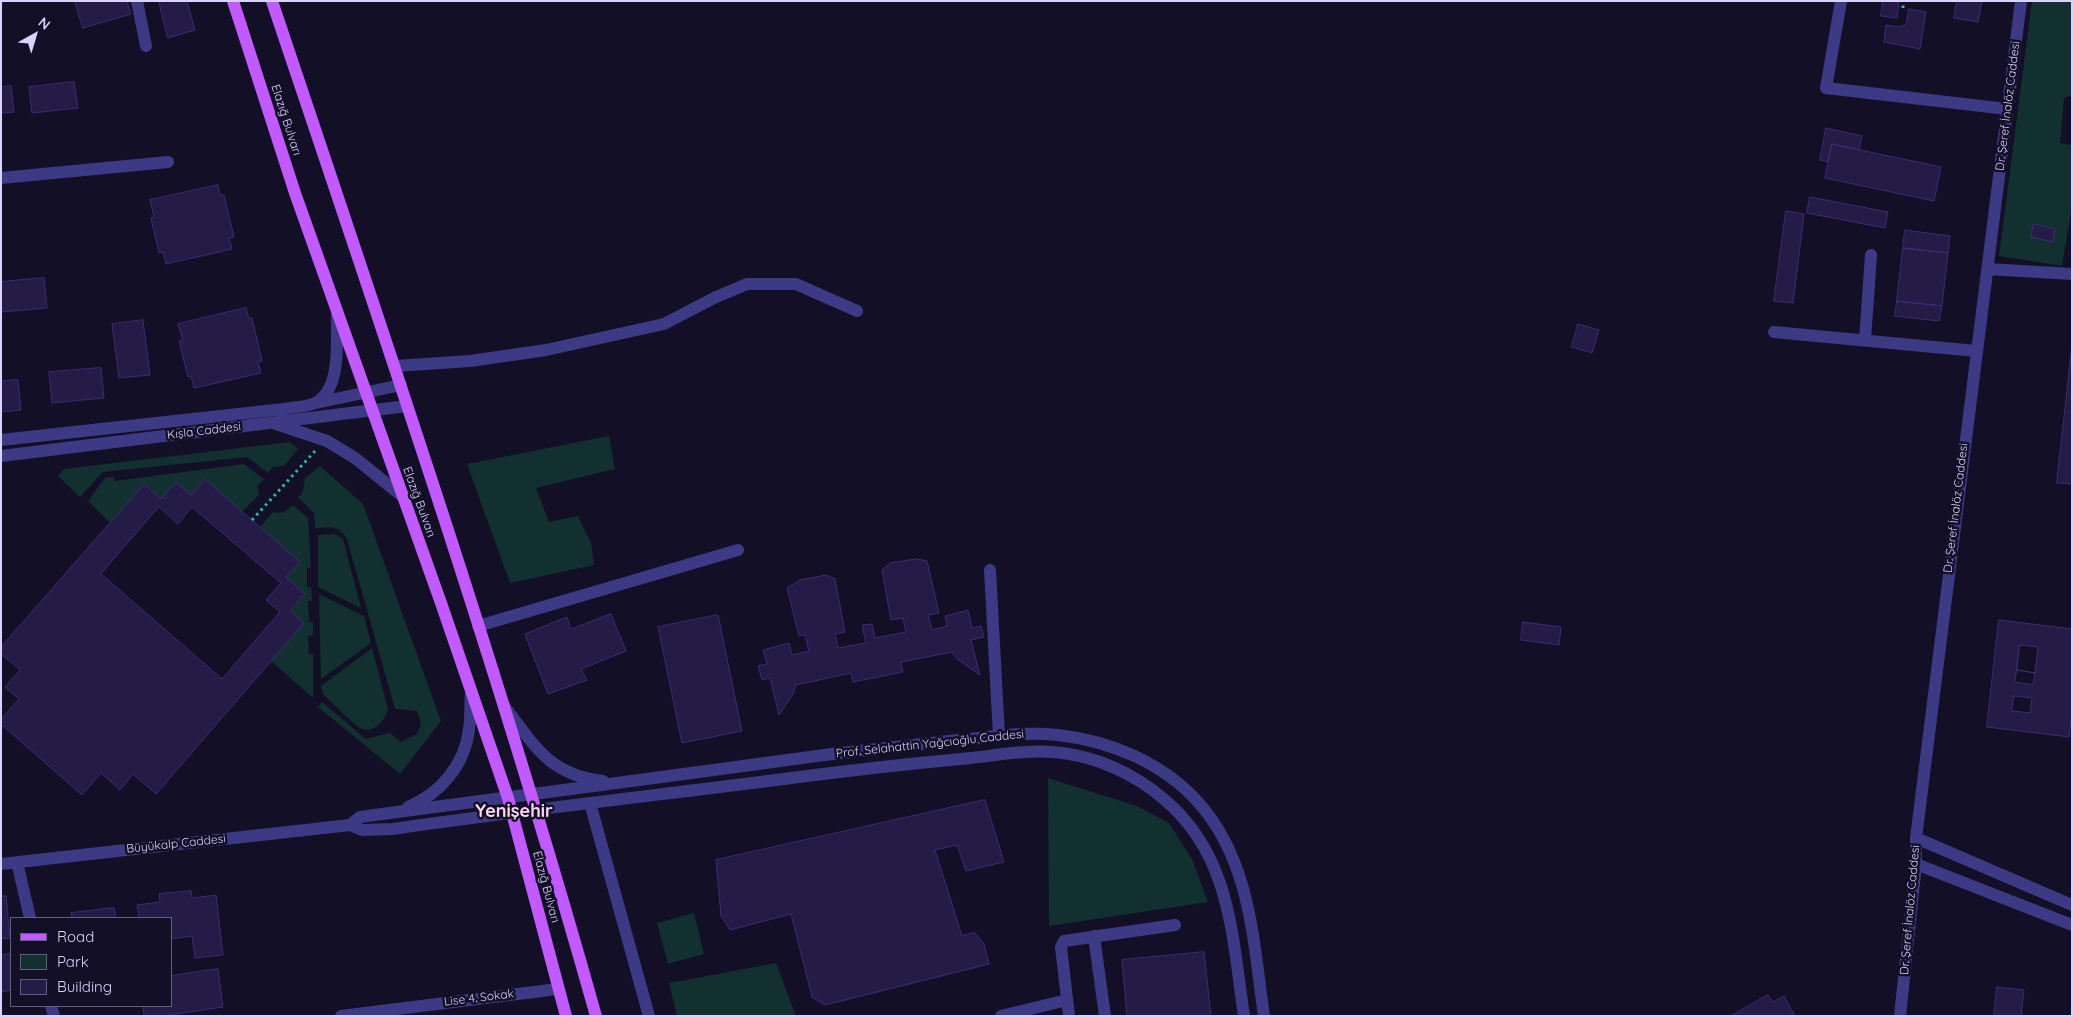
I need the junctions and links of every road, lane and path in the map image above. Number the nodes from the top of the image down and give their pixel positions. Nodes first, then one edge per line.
1 (137, 1) edge
2 (233, 1) edge
3 (272, 1) edge
4 (1840, 1) edge
5 (1903, 1) edge
6 (2020, 1) edge
7 (1903, 8) dead end
8 (146, 46) dead end
9 (2007, 110) junction
10 (168, 162) dead end
11 (1, 178) edge
12 (1871, 255) dead end
13 (1988, 269) junction
14 (2071, 271) edge
15 (337, 311) junction
16 (857, 311) dead end
17 (1774, 332) dead end
18 (1865, 340) junction
19 (1976, 351) junction
20 (395, 366) junction
21 (401, 385) junction
22 (364, 392) junction
23 (316, 403) junction
24 (407, 406) junction
25 (371, 411) junction
26 (274, 423) junction
27 (1, 440) edge
28 (318, 446) dead end
29 (1, 456) edge
30 (402, 496) junction
31 (252, 520) dead end
32 (738, 550) dead end
33 (990, 570) dead end
34 (478, 626) junction
35 (471, 691) junction
36 (503, 705) junction
37 (999, 736) junction
38 (621, 783) junction
39 (532, 795) junction
40 (508, 798) junction
41 (590, 803) junction
42 (537, 811) junction
43 (397, 812) junction
44 (512, 814) junction
45 (350, 825) junction
46 (1916, 838) junction
47 (17, 862) junction
48 (1, 864) edge
49 (1916, 864) junction
50 (2072, 905) edge
51 (30, 917) edge
52 (1175, 925) dead end
53 (2072, 925) edge
54 (1094, 936) junction
55 (558, 989) junction
56 (1067, 1000) junction
57 (341, 1016) edge
58 (566, 1016) edge
59 (596, 1016) edge
60 (649, 1016) edge
61 (1001, 1016) edge
62 (1069, 1016) edge
63 (1106, 1016) edge
64 (1244, 1016) edge
65 (1264, 1016) edge
66 (1900, 1016) edge

1 - 8 street
2 - 15 main road, Elazığ Bulvarı
3 - 20 main road, Elazığ Bulvarı
4 - 9 street
5 - 7 path
6 - 9 street, Dr. Şeref İnalöz Caddesi
9 - 13 street, Dr. Şeref İnalöz Caddesi
10 - 11 street
12 - 18 street
13 - 14 street
13 - 19 street, Dr. Şeref İnalöz Caddesi
15 - 22 main road, Elazığ Bulvarı
15 - 23 street
16 - 20 street
17 - 18 street
18 - 19 street
19 - 46 street, Dr. Şeref İnalöz Caddesi
20 - 21 main road, Elazığ Bulvarı
21 - 22 street
21 - 24 main road, Elazığ Bulvarı
22 - 23 street
22 - 25 main road, Elazığ Bulvarı
23 - 27 street
24 - 25 street, Kışla Caddesi
24 - 34 main road, Elazığ Bulvarı
25 - 26 street, Kışla Caddesi
25 - 30 main road, Elazığ Bulvarı
26 - 29 street, Kışla Caddesi
26 - 30 street
28 - 31 path
30 - 35 main road, Elazığ Bulvarı
32 - 34 street
33 - 37 street
34 - 36 main road, Elazığ Bulvarı
35 - 40 main road, Elazığ Bulvarı
35 - 43 street
36 - 38 street
36 - 39 main road, Elazığ Bulvarı
37 - 38 street, Prof. Selahattin Yağcıoğlu Caddesi
37 - 65 street, Prof. Selahattin Yağcıoğlu Caddesi
38 - 39 street, Prof. Selahattin Yağcıoğlu Caddesi
39 - 40 street, Prof. Selahattin Yağcıoğlu Caddesi
39 - 42 main road, Elazığ Bulvarı
40 - 43 street, Büyükalp Caddesi
40 - 44 main road, Elazığ Bulvarı
41 - 42 street, Prof. Selahattin Yağcıoğlu Caddesi
41 - 60 street
41 - 64 street, Prof. Selahattin Yağcıoğlu Caddesi
42 - 44 street, Büyükalp Caddesi
42 - 59 main road, Elazığ Bulvarı
43 - 45 street, Büyükalp Caddesi
44 - 45 street, Büyükalp Caddesi
44 - 55 main road, Elazığ Bulvarı
45 - 47 street, Büyükalp Caddesi
46 - 49 street, Dr. Şeref İnalöz Caddesi
46 - 50 street
47 - 48 street, Büyükalp Caddesi
47 - 51 street
49 - 53 street
49 - 66 street, Dr. Şeref İnalöz Caddesi
52 - 54 street
54 - 56 street
54 - 63 street
55 - 57 street, Lise 4. Sokak
55 - 58 main road, Elazığ Bulvarı
56 - 61 street
56 - 62 street

